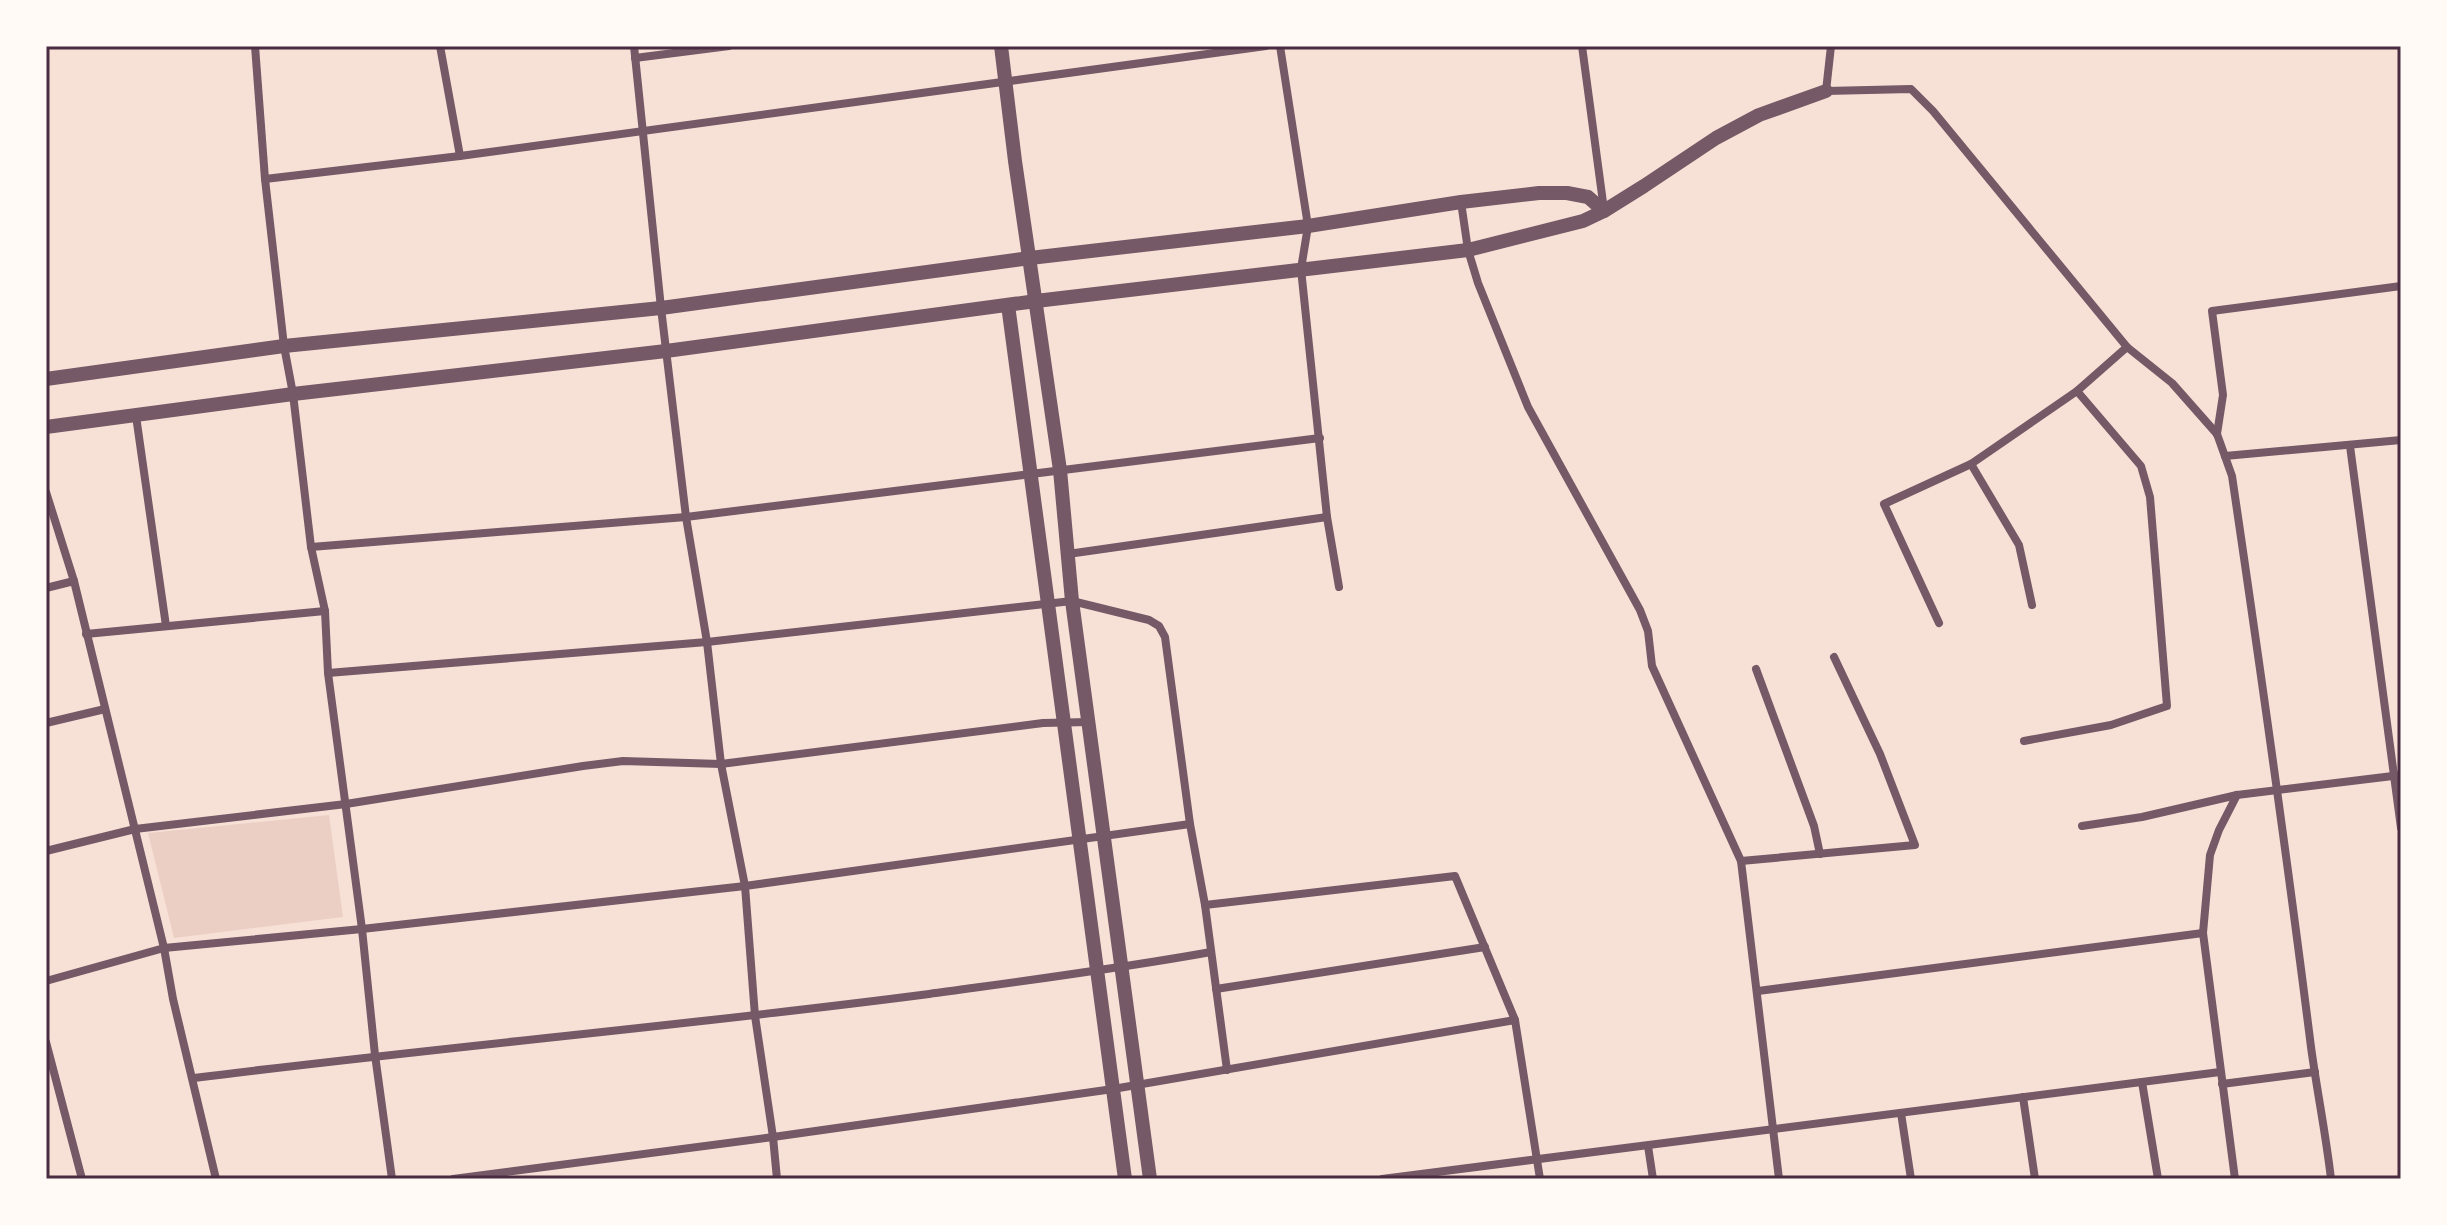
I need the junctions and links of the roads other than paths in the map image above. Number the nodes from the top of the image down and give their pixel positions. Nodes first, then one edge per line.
1 (255, 46) edge
2 (440, 46) edge
3 (634, 46) edge
4 (729, 46) edge
5 (1001, 46) edge
6 (1266, 46) edge
7 (1280, 46) edge
8 (1582, 46) edge
9 (1831, 46) edge
10 (635, 58) junction
11 (1005, 81) junction
12 (1826, 91) junction
13 (643, 131) junction
14 (460, 156) junction
15 (265, 179) junction
16 (1461, 202) junction
17 (1604, 211) junction
18 (1308, 226) junction
19 (1468, 250) junction
20 (1030, 258) junction
21 (1301, 269) junction
22 (2401, 286) edge
23 (1036, 301) junction
24 (1008, 305) junction
25 (661, 308) junction
26 (284, 346) junction
27 (2127, 347) junction
28 (666, 351) junction
29 (46, 379) edge
30 (2077, 391) junction
31 (293, 394) junction
32 (136, 416) junction
33 (46, 427) edge
34 (2217, 434) junction
35 (1320, 438) junction
36 (2401, 440) edge
37 (2350, 446) junction
38 (2225, 456) junction
39 (1971, 464) junction
40 (1060, 470) junction
41 (1031, 474) junction
42 (46, 492) edge
43 (686, 517) junction
44 (1327, 517) junction
45 (311, 547) junction
46 (1068, 554) junction
47 (74, 581) junction
48 (1339, 587) dead end
49 (46, 588) edge
50 (1072, 601) junction
51 (1048, 604) junction
52 (2032, 605) dead end
53 (325, 611) junction
54 (1939, 623) dead end
55 (166, 626) junction
56 (86, 634) junction
57 (707, 642) junction
58 (1834, 657) dead end
59 (1756, 669) dead end
60 (328, 673) junction
61 (105, 709) junction
62 (1090, 722) junction
63 (46, 723) edge
64 (1064, 723) junction
65 (2024, 741) dead end
66 (721, 764) junction
67 (2398, 775) edge
68 (2279, 789) junction
69 (2237, 795) junction
70 (346, 804) junction
71 (1190, 824) junction
72 (2082, 826) dead end
73 (2401, 828) edge
74 (135, 829) junction
75 (1105, 834) junction
76 (1079, 838) junction
77 (46, 851) edge
78 (1820, 854) junction
79 (1741, 861) junction
80 (745, 886) junction
81 (1205, 905) junction
82 (362, 929) junction
83 (2203, 933) junction
84 (1485, 947) junction
85 (164, 948) junction
86 (1211, 952) junction
87 (1123, 968) junction
88 (1097, 972) junction
89 (46, 981) edge
90 (1216, 989) junction
91 (1758, 991) junction
92 (755, 1016) junction
93 (1515, 1020) junction
94 (46, 1042) edge
95 (375, 1055) junction
96 (1227, 1070) junction
97 (2220, 1072) junction
98 (2315, 1072) junction
99 (194, 1078) junction
100 (2142, 1082) junction
101 (2222, 1084) junction
102 (1138, 1086) junction
103 (1113, 1089) junction
104 (2023, 1097) junction
105 (1901, 1113) junction
106 (1773, 1131) junction
107 (773, 1137) junction
108 (1648, 1146) junction
109 (1538, 1161) junction
110 (1406, 1178) edge
111 (82, 1179) edge
112 (216, 1179) edge
113 (392, 1179) edge
114 (453, 1179) edge
115 (777, 1179) edge
116 (1125, 1179) edge
117 (1150, 1179) edge
118 (1382, 1179) edge
119 (1540, 1179) edge
120 (1653, 1179) edge
121 (1779, 1179) edge
122 (1911, 1179) edge
123 (2035, 1179) edge
124 (2158, 1179) edge
125 (2235, 1179) edge
126 (2331, 1179) edge

1 - 15 street
2 - 14 street
3 - 10 street
4 - 10 street
5 - 11 street
6 - 11 street
7 - 18 street
8 - 17 street
9 - 12 street
10 - 13 street
11 - 13 street
11 - 20 street
12 - 17 street
12 - 27 street
13 - 14 street
13 - 25 street
14 - 15 street
15 - 26 street
16 - 17 street
16 - 18 street
16 - 19 street
17 - 19 street
18 - 20 street
18 - 21 street
19 - 21 street
19 - 79 street
20 - 23 street
20 - 25 street
21 - 23 street
21 - 35 street
22 - 34 street
23 - 24 street
23 - 40 street
24 - 28 street
24 - 41 street
25 - 26 street
25 - 28 street
26 - 29 street
26 - 31 street
27 - 30 street
27 - 34 street
28 - 31 street
28 - 43 street
30 - 39 street
30 - 65 street
31 - 32 street
31 - 45 street
32 - 33 street
32 - 55 street
34 - 38 street
35 - 40 street
35 - 44 street
36 - 37 street
37 - 38 street
37 - 67 street
38 - 68 street
39 - 52 street
39 - 54 street
40 - 41 street
40 - 46 street
41 - 43 street
41 - 51 street
42 - 47 street
43 - 45 street
43 - 57 street
44 - 46 street
44 - 48 street
45 - 53 street
46 - 50 street
47 - 49 street
47 - 56 street
50 - 51 street
50 - 62 street
50 - 71 street
51 - 57 street
51 - 64 street
53 - 55 street
53 - 60 street
55 - 56 street
56 - 61 street
57 - 60 street
57 - 66 street
58 - 78 street
59 - 78 street
60 - 70 street
61 - 63 street
61 - 74 street
62 - 64 street
62 - 75 street
64 - 66 street
64 - 76 street
66 - 70 street
66 - 80 street
67 - 68 street
67 - 73 street
68 - 69 street
68 - 98 street
69 - 72 street
69 - 83 street
70 - 74 street
70 - 82 street
71 - 75 street
71 - 81 street
74 - 77 street
74 - 85 street
75 - 76 street
75 - 87 street
76 - 80 street
76 - 88 street
78 - 79 street
79 - 91 street
80 - 82 street
80 - 92 street
81 - 84 street
81 - 86 street
82 - 85 street
82 - 95 street
83 - 91 street
83 - 97 street
84 - 90 street
84 - 93 street
85 - 89 street
85 - 99 street
86 - 87 street
86 - 90 street
87 - 88 street
87 - 102 street
88 - 92 street
88 - 103 street
90 - 96 street
91 - 106 street
92 - 95 street
92 - 107 street
93 - 96 street
93 - 109 street
94 - 111 street
95 - 99 street
95 - 113 street
96 - 102 street
97 - 100 street
97 - 101 street
98 - 101 street
98 - 126 street
99 - 112 street
100 - 104 street
100 - 124 street
101 - 125 street
102 - 103 street
102 - 117 street
103 - 107 street
103 - 116 street
104 - 105 street
104 - 123 street
105 - 106 street
105 - 122 street
106 - 108 street
106 - 121 street
107 - 114 street
107 - 115 street
108 - 109 street
108 - 120 street
109 - 110 street
109 - 119 street
110 - 118 street

